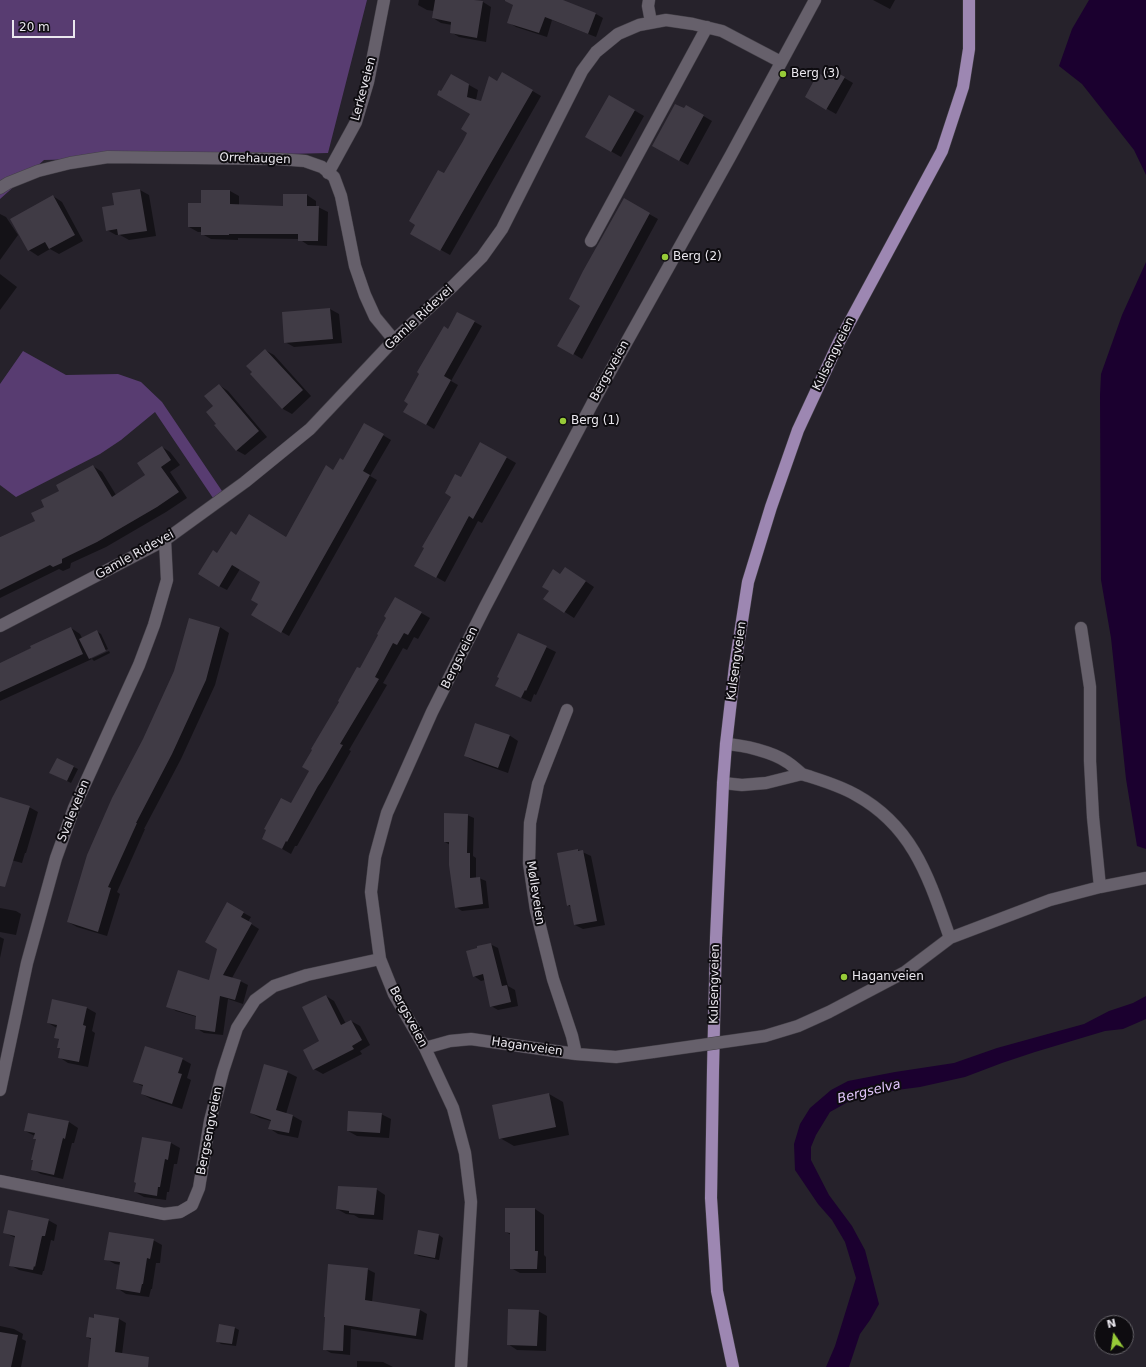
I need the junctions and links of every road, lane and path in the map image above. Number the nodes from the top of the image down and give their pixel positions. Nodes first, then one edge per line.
1 (384, 0) edge
2 (649, 0) edge
3 (815, 0) edge
4 (969, 0) edge
5 (651, 22) junction
6 (707, 27) junction
7 (781, 62) junction
8 (328, 173) junction
9 (0, 188) edge
10 (591, 241) dead end
11 (394, 340) junction
12 (165, 540) junction
13 (0, 626) edge
14 (1081, 628) dead end
15 (567, 710) dead end
16 (726, 744) junction
17 (802, 774) junction
18 (723, 783) junction
19 (1146, 878) edge
20 (1100, 887) junction
21 (950, 938) junction
22 (380, 959) junction
23 (425, 1048) junction
24 (576, 1054) junction
25 (0, 1090) edge
26 (0, 1181) edge
27 (462, 1367) edge
28 (733, 1367) edge

1 - 8 street, Lerkeveien
2 - 5 street
3 - 7 street, Bergsveien
4 - 16 main road, Kulsengveien
5 - 6 street, Gamle Ridevei
5 - 11 street, Gamle Ridevei
6 - 7 street, Gamle Ridevei
6 - 10 street
7 - 22 street, Bergsveien
8 - 9 street, Orrehaugen
8 - 11 street, Orrehaugen
11 - 12 street, Gamle Ridevei
12 - 13 street, Gamle Ridevei
12 - 25 street, Svaleveien
14 - 20 street
15 - 24 street, Mølleveien
16 - 17 street
16 - 18 main road, Kulsengveien
17 - 18 street
17 - 21 street
18 - 28 main road, Kulsengveien
19 - 20 street, Haganveien
20 - 21 street, Haganveien
21 - 24 street, Haganveien, bridge
22 - 23 street, Bergsveien
22 - 26 street, Bergsengveien
23 - 24 street, Haganveien
23 - 27 street, Bergsveien

